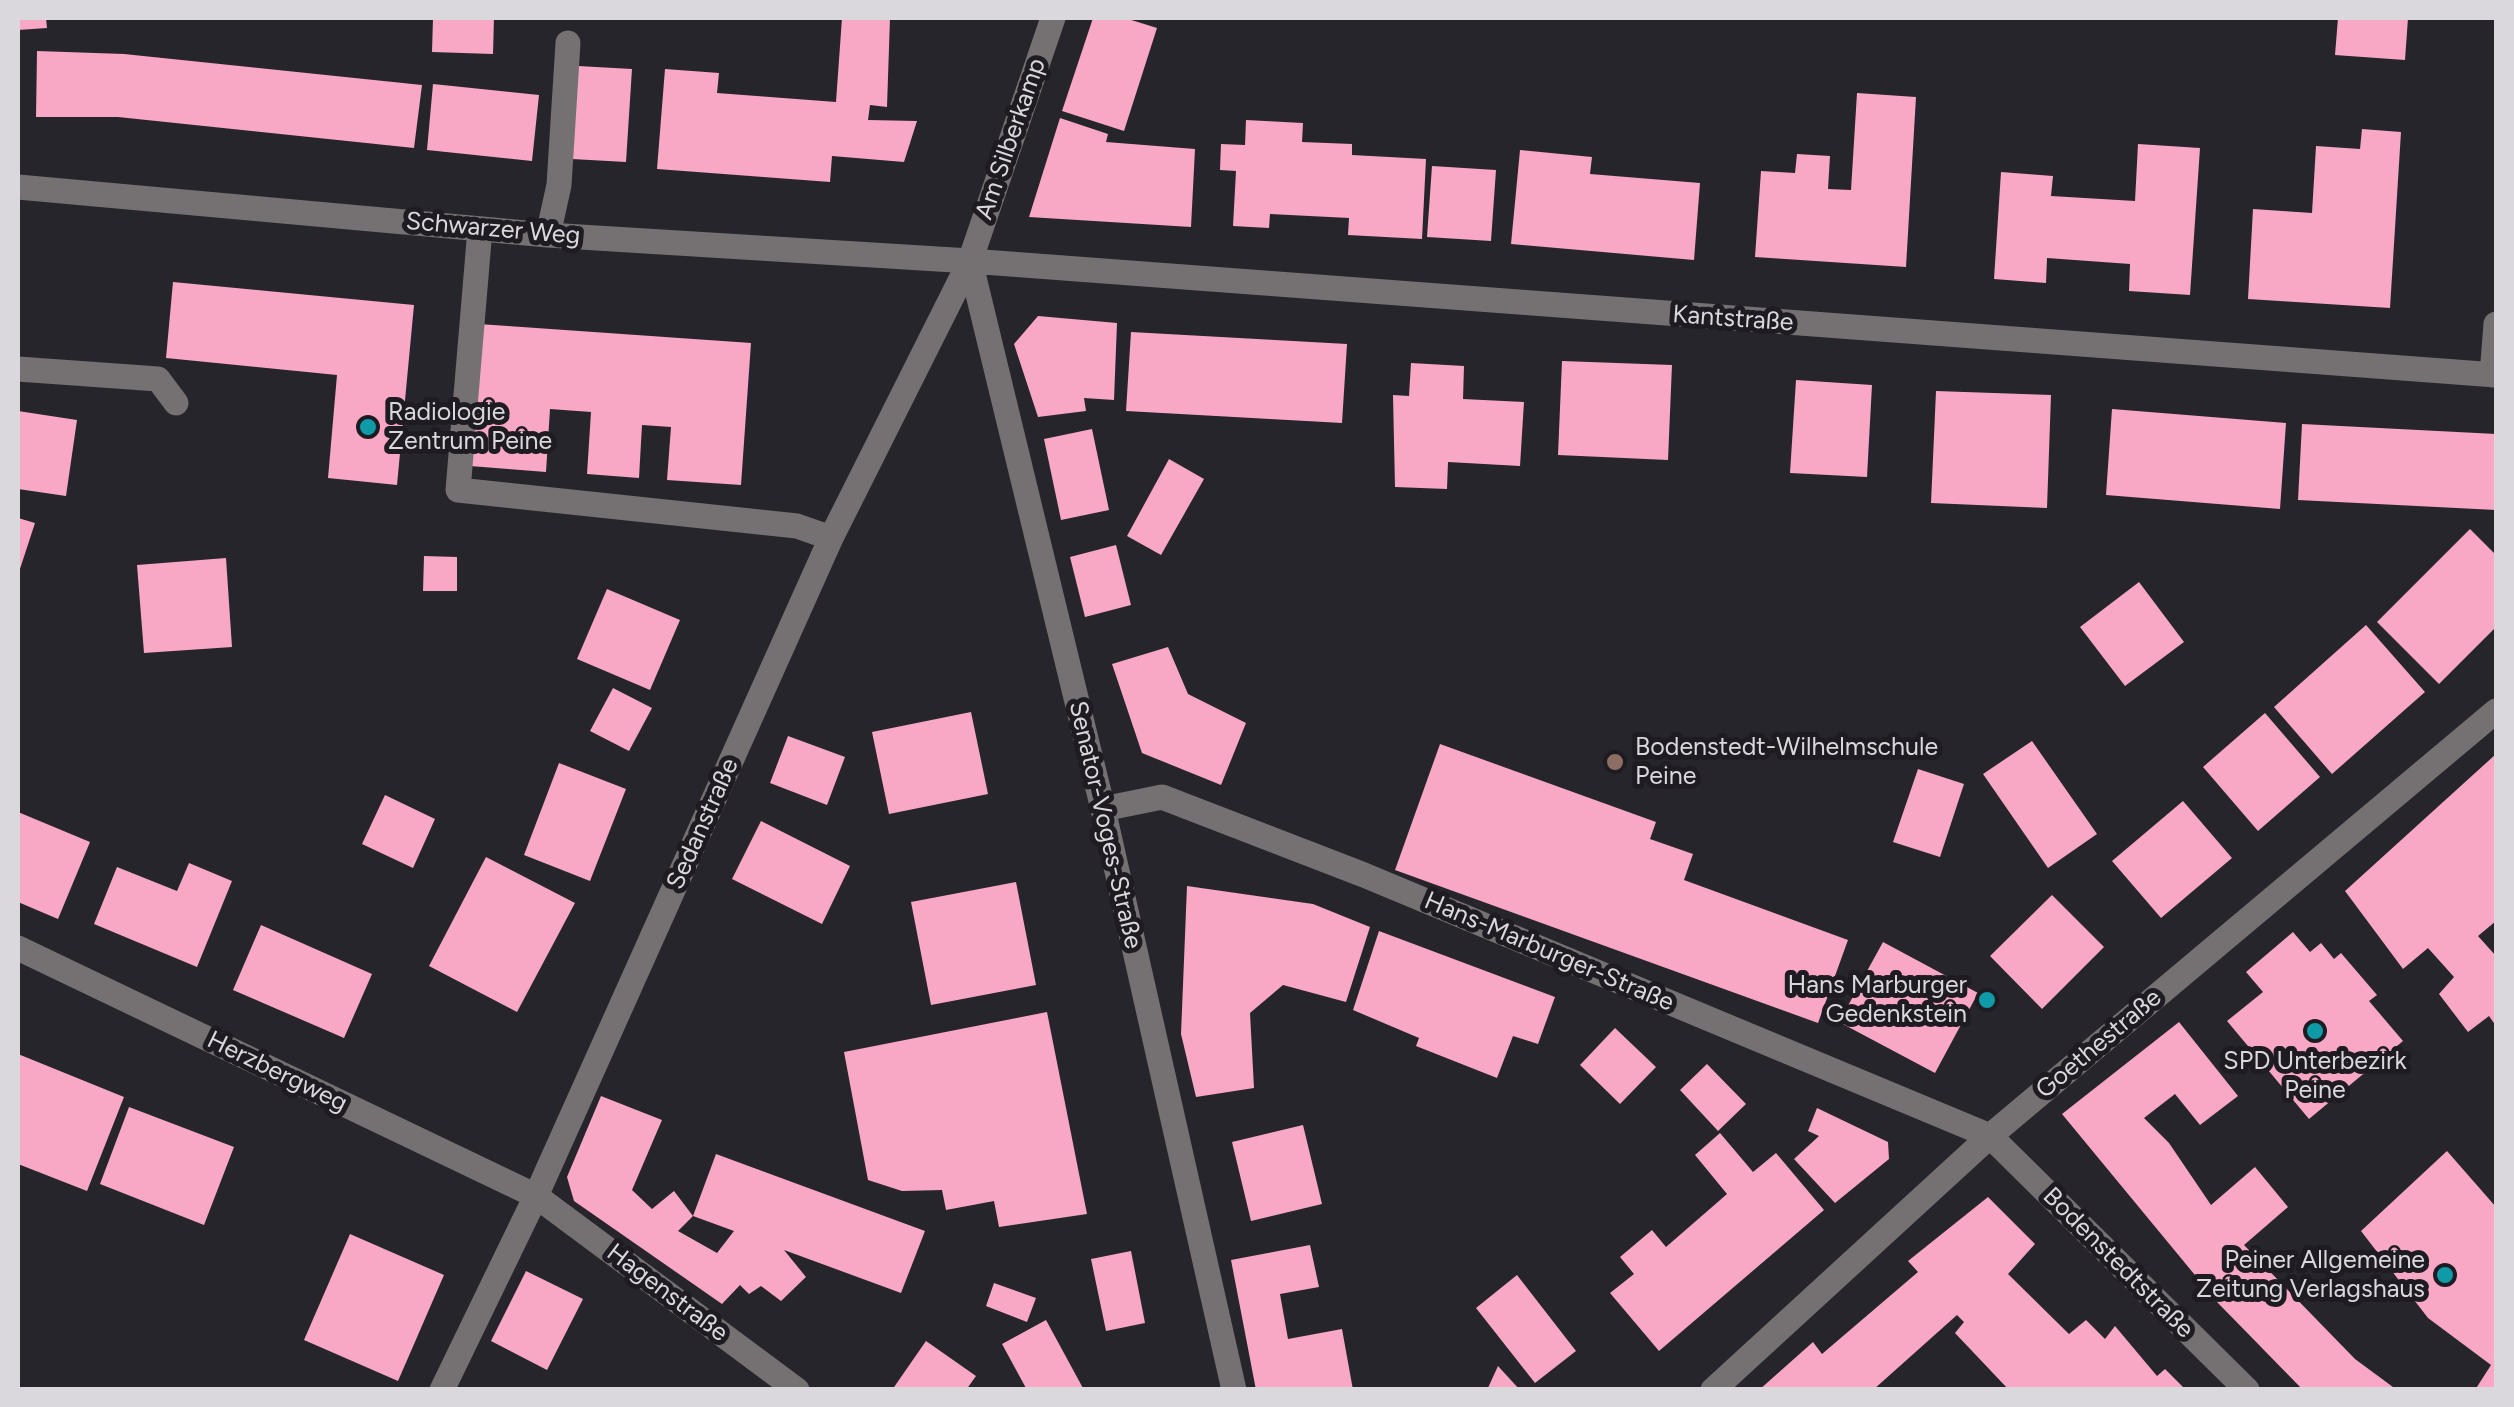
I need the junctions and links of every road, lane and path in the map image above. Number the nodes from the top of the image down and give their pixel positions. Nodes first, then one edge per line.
1 (1053, 18) edge
2 (568, 43) dead end
3 (18, 187) edge
4 (480, 229) junction
5 (548, 235) junction
6 (970, 261) junction
7 (2496, 324) edge
8 (18, 369) edge
9 (2494, 375) edge
10 (176, 403) dead end
11 (831, 538) junction
12 (2496, 711) edge
13 (1103, 809) junction
14 (18, 948) edge
15 (1990, 1136) junction
16 (536, 1196) junction
17 (442, 1390) edge
18 (798, 1390) edge
19 (1234, 1390) edge
20 (1713, 1390) edge
21 (2246, 1390) edge

1 - 6 street, Am Silberkamp
2 - 5 street
3 - 4 street, Schwarzer Weg
4 - 5 street, Schwarzer Weg
4 - 11 street
5 - 6 street, Schwarzer Weg
6 - 9 street, Kantstraße
6 - 11 street, Sedanstraße
6 - 13 street, Senator-Voges-Straße
7 - 9 street
8 - 10 street
11 - 16 street, Sedanstraße
12 - 15 street, Goethestraße
13 - 15 street, Hans-Marburger-Straße
13 - 19 street, Senator-Voges-Straße
14 - 16 street, Herzbergweg
15 - 20 street, Goethestraße
15 - 21 street, Bodenstedtstraße
16 - 17 street, Sedanstraße
16 - 18 street, Hagenstraße

